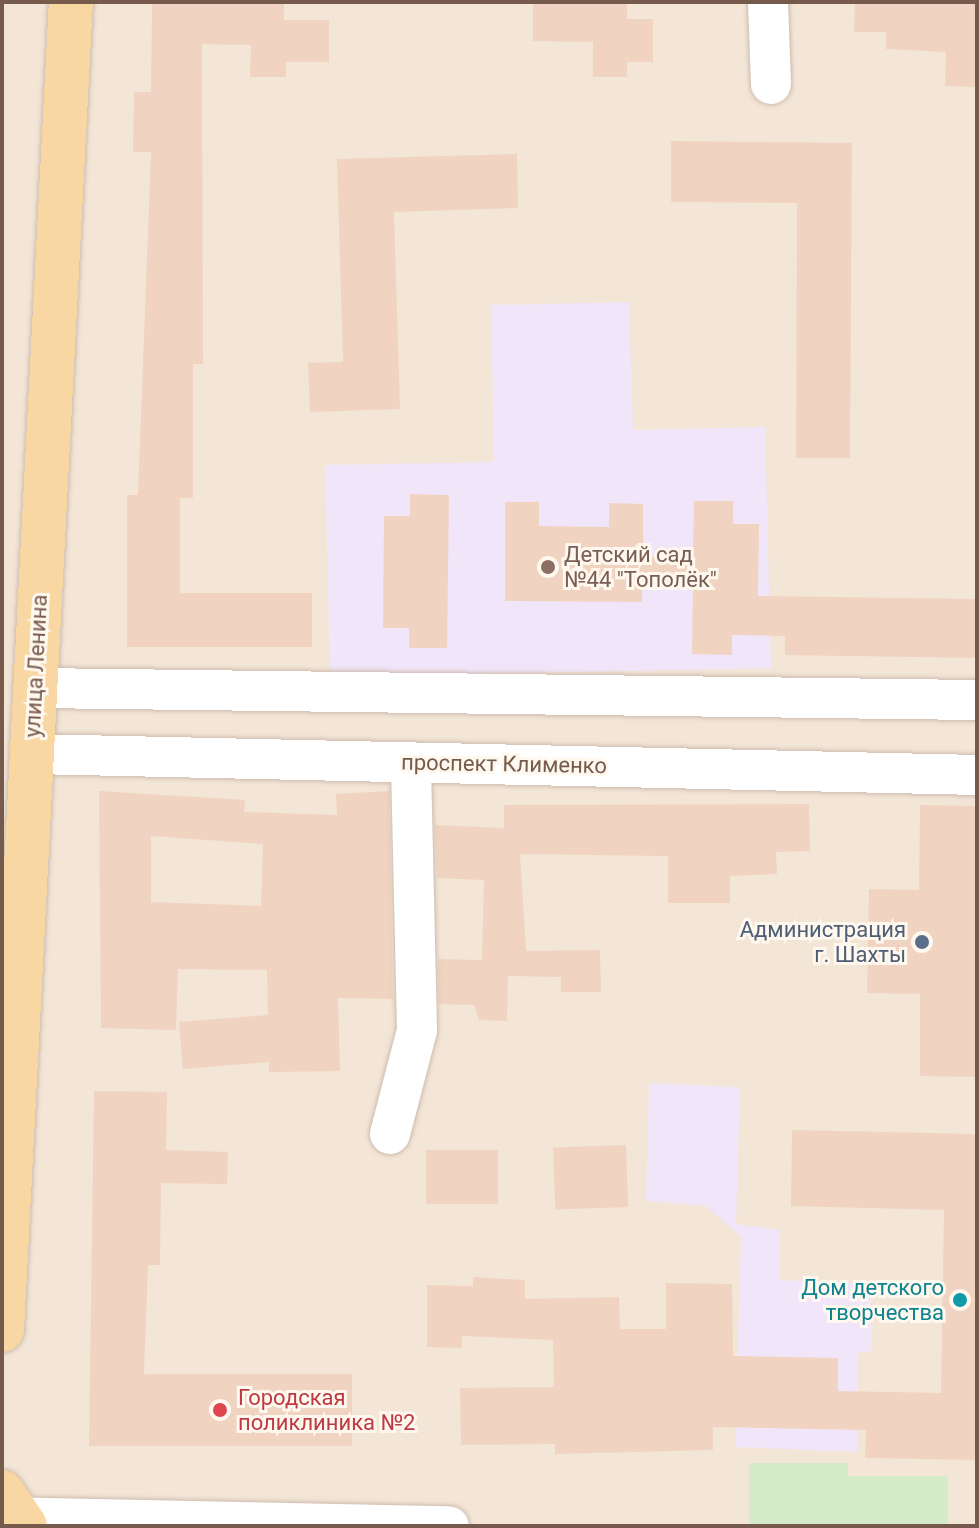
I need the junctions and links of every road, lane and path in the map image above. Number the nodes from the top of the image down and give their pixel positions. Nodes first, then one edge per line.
1 (71, 2) edge
2 (768, 2) edge
3 (771, 84) dead end
4 (35, 688) junction
5 (977, 700) edge
6 (32, 754) junction
7 (411, 762) junction
8 (977, 775) edge
9 (12, 948) edge
10 (390, 1134) dead end
11 (2, 1330) edge
12 (13, 1513) edge
13 (449, 1526) edge

1 - 4 main road, улица Ленина
2 - 3 street
4 - 5 street
4 - 6 main road, улица Ленина
6 - 7 street, проспект Клименко
6 - 9 main road, улица Ленина
7 - 8 street, проспект Клименко
7 - 10 street
9 - 11 main road, улица Ленина
12 - 13 street

